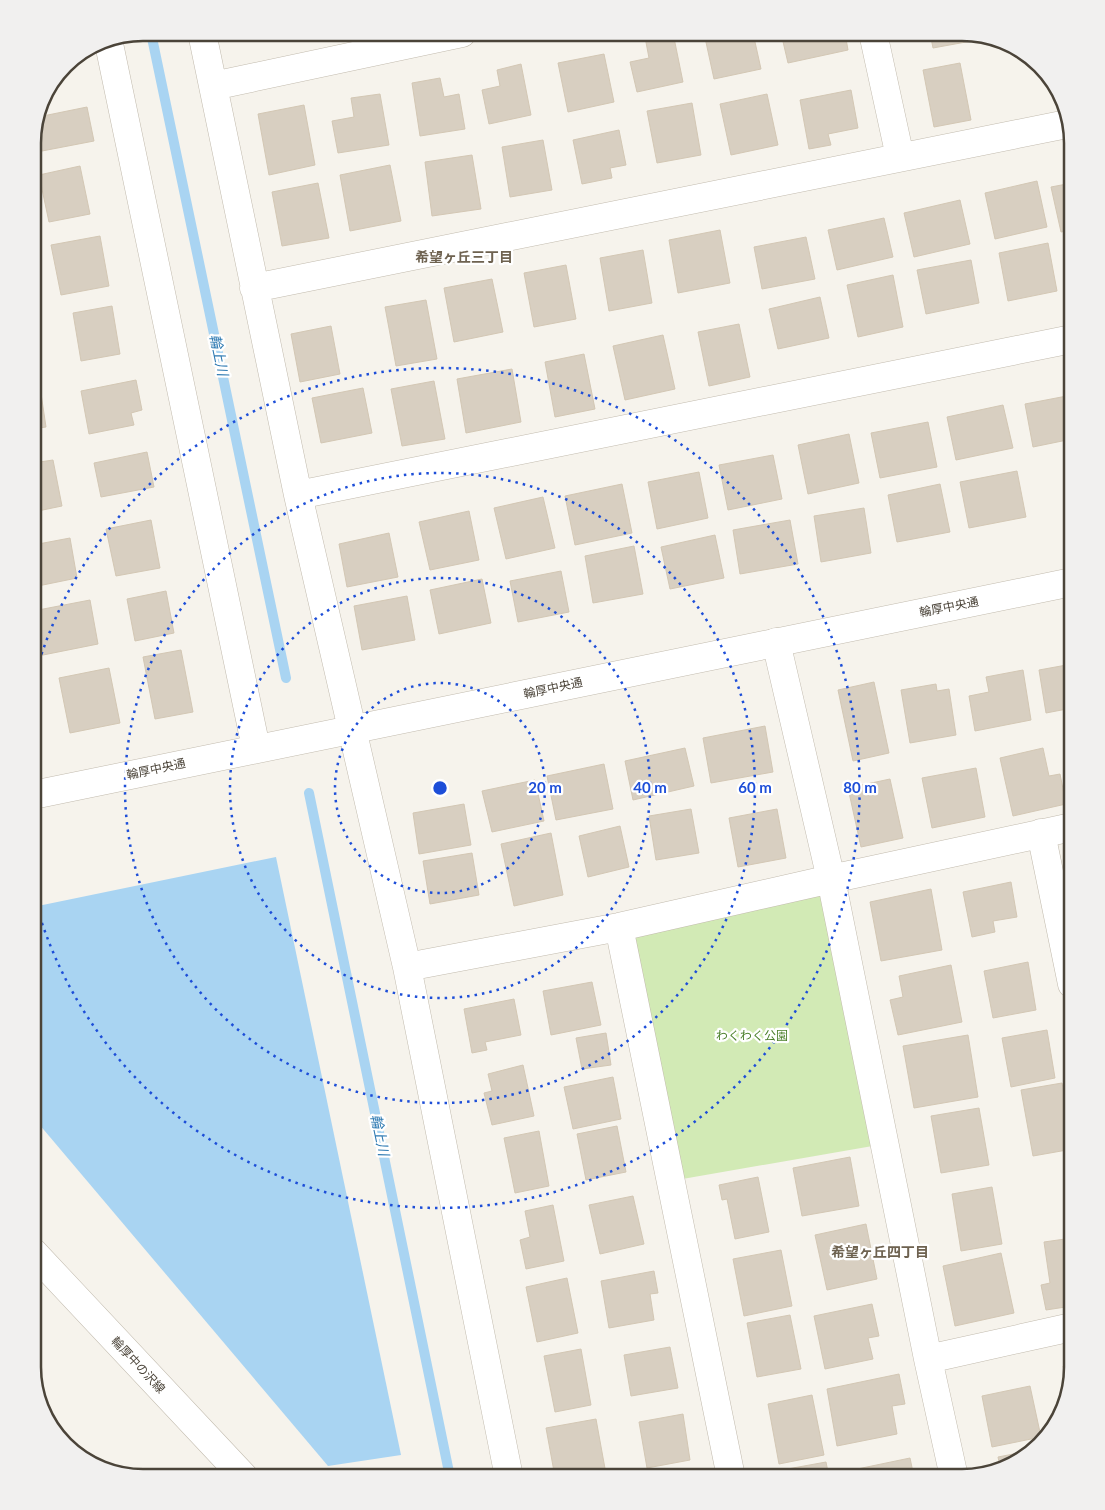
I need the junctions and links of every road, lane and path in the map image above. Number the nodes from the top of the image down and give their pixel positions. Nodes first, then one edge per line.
1 (204, 41) edge
2 (424, 41) edge
3 (875, 41) edge
4 (110, 47) edge
5 (213, 86) junction
6 (1062, 125) edge
7 (900, 157) junction
8 (254, 288) junction
9 (1064, 341) edge
10 (298, 495) junction
11 (1064, 584) edge
12 (776, 642) junction
13 (353, 730) junction
14 (256, 748) junction
15 (41, 792) edge
16 (1064, 829) edge
17 (1041, 833) junction
18 (831, 879) junction
19 (619, 927) junction
20 (1064, 945) edge
21 (406, 967) junction
22 (41, 1262) edge
23 (1064, 1329) edge
24 (928, 1359) junction
25 (236, 1469) edge
26 (507, 1469) edge
27 (729, 1469) edge
28 (952, 1469) edge

1 - 5 street
2 - 5 street
3 - 7 street
4 - 14 street
5 - 8 street
6 - 7 street
7 - 8 street
8 - 10 street
9 - 10 street
10 - 13 street
11 - 12 street, 輪厚中央通
12 - 13 street, 輪厚中央通
12 - 18 street
13 - 14 street, 輪厚中央通
13 - 21 street
14 - 15 street, 輪厚中央通
16 - 17 street
17 - 18 street
17 - 20 street
18 - 19 street
18 - 24 street
19 - 21 street
19 - 27 street
21 - 26 street
22 - 25 street, 輪厚中の沢線
23 - 24 street
24 - 28 street

